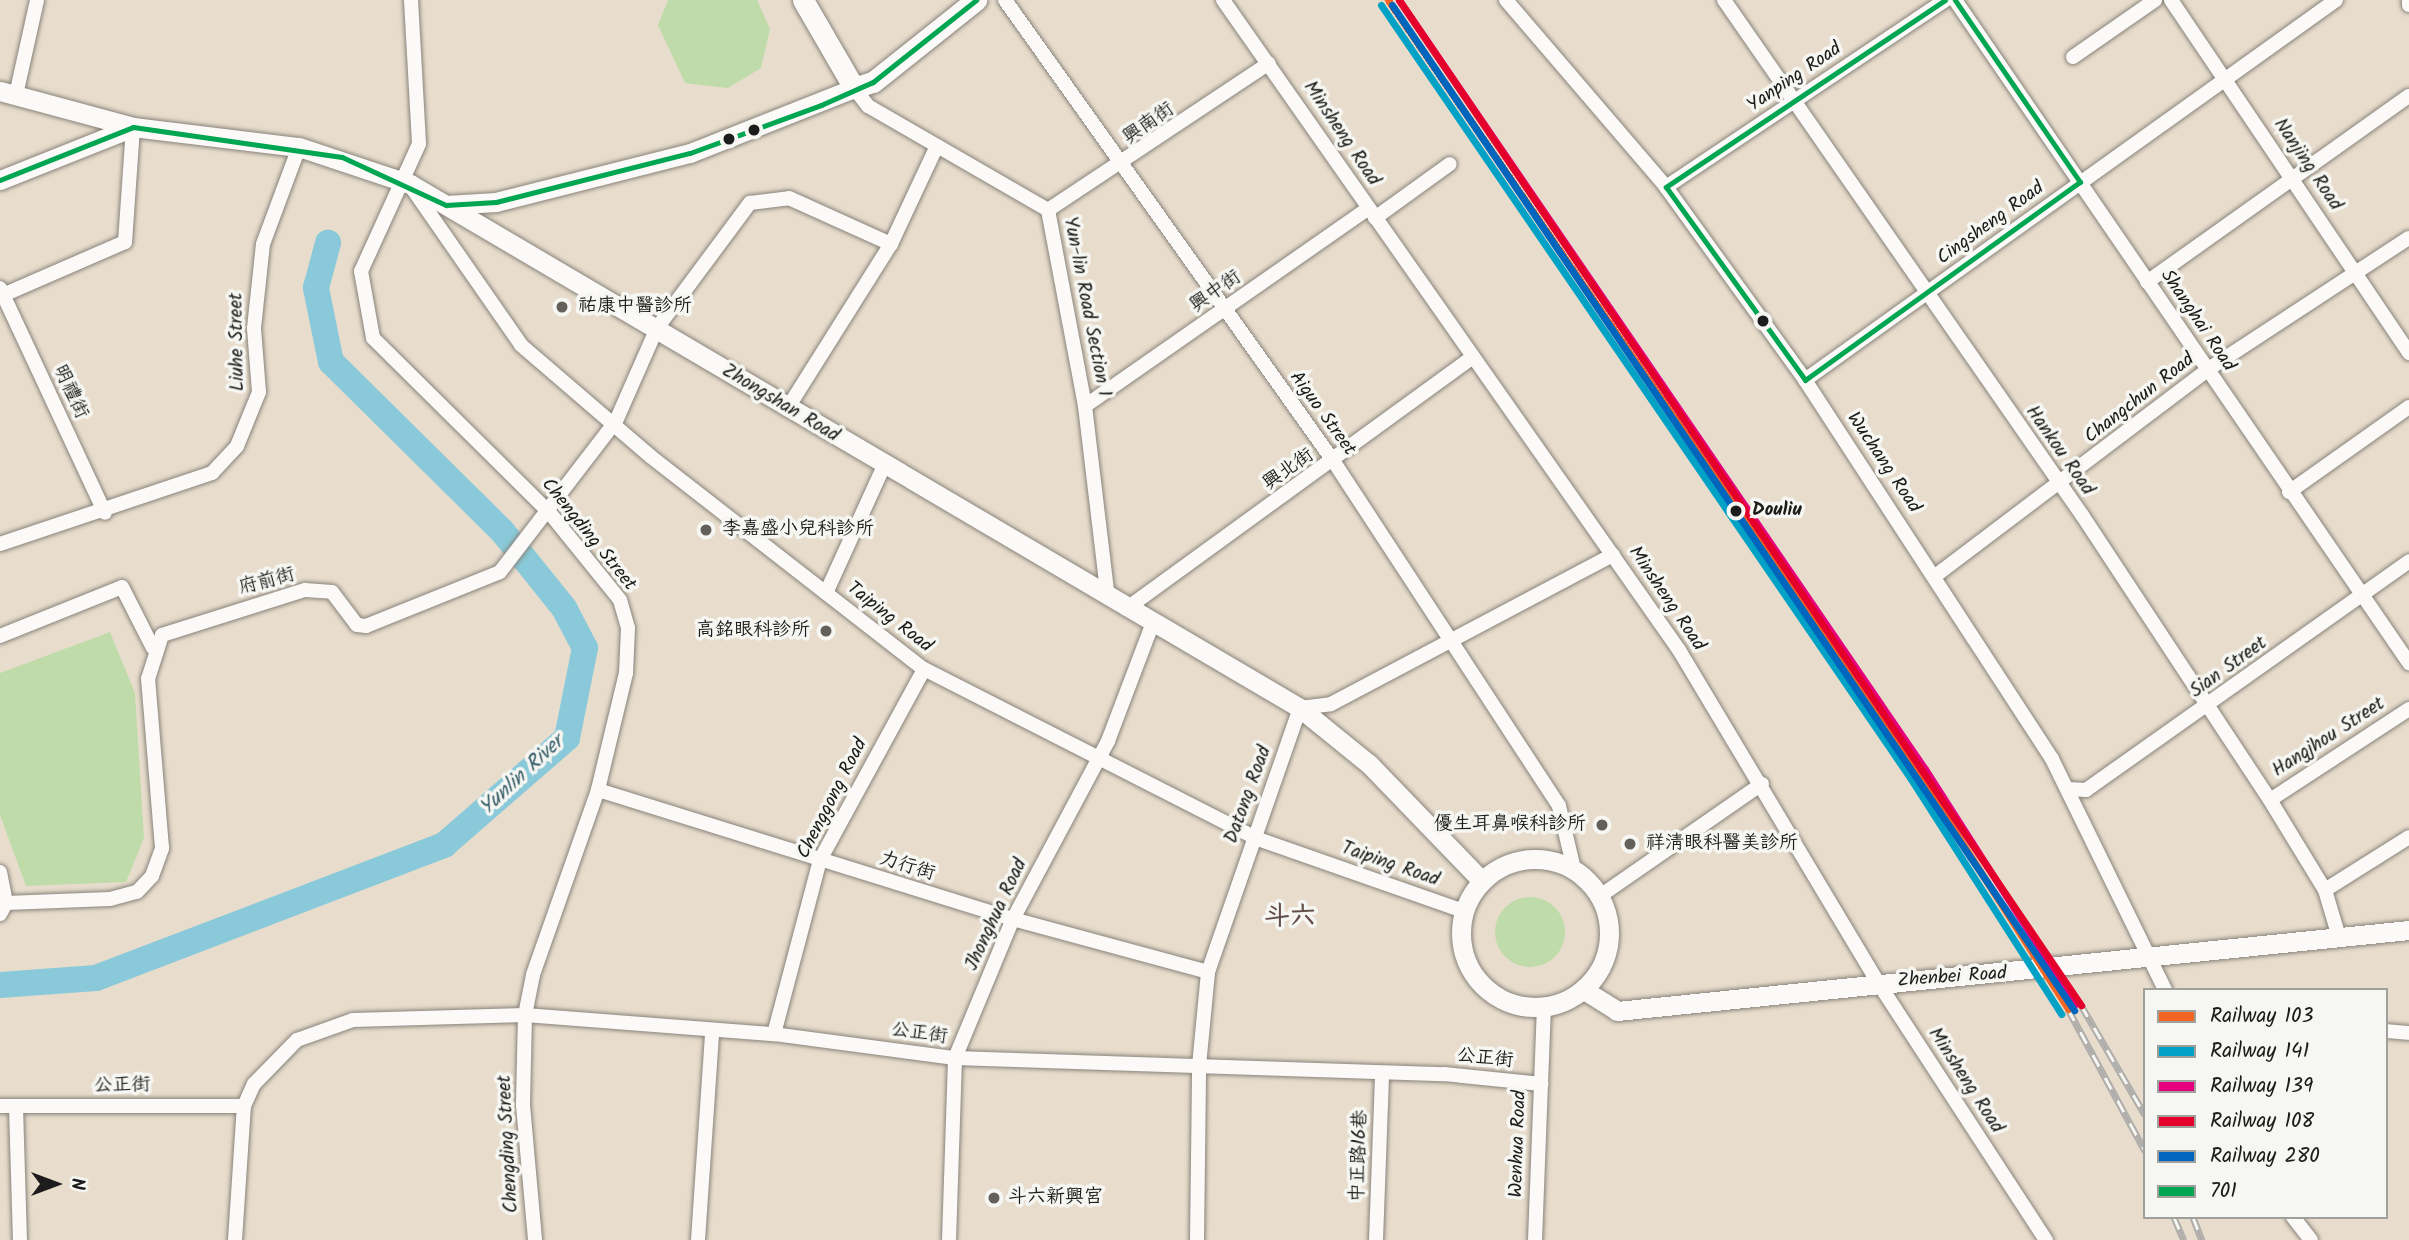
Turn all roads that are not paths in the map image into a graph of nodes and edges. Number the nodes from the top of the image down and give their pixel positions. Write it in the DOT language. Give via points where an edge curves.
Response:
graph roads {
  1 [pos="37,0"];
  2 [pos="411,0"];
  3 [pos="803,0"];
  4 [pos="976,0"];
  5 [pos="1005,0"];
  6 [pos="1223,0"];
  7 [pos="1506,0"];
  8 [pos="1724,0"];
  9 [pos="1945,0"];
  10 [pos="1955,0"];
  11 [pos="2155,0"];
  12 [pos="2171,0"];
  13 [pos="2336,0"];
  14 [pos="2409,0"];
  15 [pos="2409,5"];
  16 [pos="2073,57"];
  17 [pos="1269,63"];
  18 [pos="2225,79"];
  19 [pos="855,88"];
  20 [pos="8,93"];
  21 [pos="2409,96"];
  22 [pos="1794,103"];
  23 [pos="133,127"];
  24 [pos="937,146"];
  25 [pos="299,147"];
  26 [pos="1450,164"];
  27 [pos="1120,168"];
  28 [pos="0,180"];
  29 [pos="2295,181"];
  30 [pos="405,182"];
  31 [pos="2080,182"];
  32 [pos="1666,187"];
  33 [pos="446,205"];
  34 [pos="1048,210"];
  35 [pos="1372,213"];
  36 [pos="2409,238"];
  37 [pos="891,244"];
  38 [pos="2357,273"];
  39 [pos="2147,282"];
  40 [pos="2,292"];
  41 [pos="1927,295"];
  42 [pos="1222,311"];
  43 [pos="657,328"];
  44 [pos="2409,354"];
  45 [pos="1472,358"];
  46 [pos="2207,370"];
  47 [pos="1805,380"];
  48 [pos="1085,405"];
  49 [pos="2409,407"];
  50 [pos="787,409"];
  51 [pos="616,421"];
  52 [pos="1334,462"];
  53 [pos="884,466"];
  54 [pos="2060,486"];
  55 [pos="2289,492"];
  56 [pos="548,512"];
  57 [pos="105,513"];
  58 [pos="0,544"];
  59 [pos="1613,555"];
  60 [pos="2409,561"];
  61 [pos="1935,576"];
  62 [pos="826,593"];
  63 [pos="2361,594"];
  64 [pos="1108,598"];
  65 [pos="1126,609"];
  66 [pos="1152,625"];
  67 [pos="0,636"];
  68 [pos="1448,640"];
  69 [pos="153,648"];
  70 [pos="2409,663"];
  71 [pos="924,669"];
  72 [pos="2209,707"];
  73 [pos="1300,708"];
  74 [pos="2409,709"];
  75 [pos="1100,758"];
  76 [pos="1762,784"];
  77 [pos="2067,789"];
  78 [pos="598,790"];
  79 [pos="2270,800"];
  80 [pos="2409,837"];
  81 [pos="1255,838"];
  82 [pos="820,860"];
  83 [pos="1574,869"];
  84 [pos="0,872"];
  85 [pos="1481,880"];
  86 [pos="2325,890"];
  87 [pos="1600,896"];
  88 [pos="3,909"];
  89 [pos="1466,912"];
  90 [pos="1013,919"];
  91 [pos="2409,930"];
  92 [pos="2339,937"];
  93 [pos="2147,957"];
  94 [pos="1208,972"];
  95 [pos="1880,984"];
  96 [pos="2164,988"];
  97 [pos="1584,990"];
  98 [pos="1544,1008"];
  99 [pos="525,1015"];
  100 [pos="2388,1031"];
  101 [pos="712,1032"];
  102 [pos="2409,1033"];
  103 [pos="774,1034"];
  104 [pos="955,1058"];
  105 [pos="1199,1066"];
  106 [pos="1382,1073"];
  107 [pos="1541,1084"];
  108 [pos="0,1106"];
  109 [pos="244,1106"];
  110 [pos="16,1107"];
  111 [pos="2295,1219"];
  112 [pos="19,1240"];
  113 [pos="235,1240"];
  114 [pos="535,1240"];
  115 [pos="698,1240"];
  116 [pos="948,1240"];
  117 [pos="1197,1240"];
  118 [pos="1376,1240"];
  119 [pos="1535,1240"];
  120 [pos="2046,1240"];
  121 [pos="2311,1240"];
  1 -- 20 [label="street"];
  2 -- 30 [label="street, Chengding Street" via="419,144"];
  3 -- 19 [label="main road"];
  4 -- 19 [label="main road" via="873,82"];
  5 -- 27 [label="street, Aiguo Street"];
  6 -- 17 [label="street, Minsheng Road"];
  7 -- 32 [label="street, Wuchang Road"];
  8 -- 22 [label="street, Hankou Road"];
  9 -- 22 [label="street, Yanping Road"];
  10 -- 31 [label="street, Shanghai Road"];
  11 -- 16 [label="street"];
  12 -- 18 [label="street, Nanjing Road"];
  13 -- 18 [label="street, Cingsheng Road"];
  14 -- 15 [label="street"];
  17 -- 27 [label="street, 興南街"];
  17 -- 35 [label="street, Minsheng Road"];
  18 -- 29 [label="street, Nanjing Road"];
  18 -- 31 [label="street, Cingsheng Road"];
  19 -- 24 [label="street, Yun-lin Road Section 1" via="868,106"];
  19 -- 33 [label="street" via="690,153 496,202"];
  20 -- 23 [label="street, Zhongshan Road"];
  21 -- 29 [label="street"];
  22 -- 32 [label="street, Yanping Road"];
  22 -- 41 [label="street, Hankou Road"];
  23 -- 25 [label="street, Zhongshan Road"];
  23 -- 28 [label="street"];
  23 -- 40 [label="street" via="125,242"];
  24 -- 34 [label="street, Yun-lin Road Section 1"];
  24 -- 37 [label="street"];
  25 -- 30 [label="street, Zhongshan Road"];
  25 -- 57 [label="street, Liuhe Street" via="262,244 254,328 259,392 237,446 212,474"];
  26 -- 35 [label="street, 興中街"];
  27 -- 34 [label="street, 興南街"];
  27 -- 42 [label="street, Aiguo Street"];
  29 -- 38 [label="street, Nanjing Road"];
  29 -- 39 [label="street"];
  30 -- 33 [label="street, Zhongshan Road"];
  30 -- 51 [label="street, Taiping Road" via="520,345"];
  30 -- 56 [label="street, Chengding Street" via="361,271 373,338"];
  31 -- 39 [label="street, Shanghai Road"];
  31 -- 41 [label="street, Cingsheng Road"];
  32 -- 47 [label="street, Wuchang Road"];
  33 -- 43 [label="street, Zhongshan Road"];
  34 -- 48 [label="street, Yun-lin Road Section 1"];
  35 -- 42 [label="street, 興中街"];
  35 -- 45 [label="street, Minsheng Road"];
  36 -- 38 [label="street, Changchun Road"];
  37 -- 43 [label="street" via="789,198 750,203"];
  37 -- 50 [label="street"];
  38 -- 44 [label="street, Nanjing Road"];
  38 -- 46 [label="street, Changchun Road"];
  39 -- 46 [label="street, Shanghai Road"];
  40 -- 57 [label="street, 明禮街"];
  41 -- 47 [label="street, Cingsheng Road"];
  41 -- 54 [label="street, Hankou Road"];
  42 -- 48 [label="street, 興中街"];
  42 -- 52 [label="street, Aiguo Street"];
  43 -- 50 [label="street, Zhongshan Road"];
  43 -- 51 [label="street"];
  45 -- 52 [label="street, 興北街"];
  45 -- 59 [label="street, Minsheng Road"];
  46 -- 54 [label="street, Changchun Road"];
  46 -- 55 [label="street, Shanghai Road"];
  47 -- 61 [label="street, Wuchang Road"];
  48 -- 64 [label="street, Yun-lin Road Section 1"];
  49 -- 55 [label="street"];
  50 -- 53 [label="street, Zhongshan Road"];
  51 -- 56 [label="street"];
  51 -- 62 [label="street, Taiping Road" via="650,456"];
  52 -- 65 [label="street, 興北街"];
  52 -- 68 [label="street, Aiguo Street"];
  53 -- 62 [label="street"];
  53 -- 64 [label="street, Zhongshan Road"];
  54 -- 61 [label="street, Changchun Road"];
  54 -- 72 [label="street, Hankou Road"];
  55 -- 63 [label="street, Shanghai Road"];
  56 -- 69 [label="street, 府前街" via="500,572 366,626 357,625 332,592 305,590 175,627"];
  56 -- 78 [label="street, Chengding Street" via="620,600 628,628 626,673"];
  57 -- 58 [label="street, Liuhe Street"];
  59 -- 68 [label="street"];
  59 -- 76 [label="street, Minsheng Road"];
  60 -- 63 [label="street, Sian Street"];
  61 -- 77 [label="street, Wuchang Road"];
  62 -- 71 [label="street, Taiping Road"];
  63 -- 70 [label="street, Shanghai Road"];
  63 -- 72 [label="street, Sian Street"];
  64 -- 65 [label="street, Zhongshan Road"];
  65 -- 66 [label="street, Zhongshan Road"];
  66 -- 73 [label="street, Zhongshan Road"];
  66 -- 75 [label="street, Jhonghua Road"];
  67 -- 69 [label="street" via="122,587"];
  68 -- 73 [label="street" via="1331,704"];
  68 -- 83 [label="street, Aiguo Street" via="1559,806"];
  69 -- 88 [label="street" via="148,679 162,848 152,876 137,892 110,899"];
  71 -- 75 [label="street, Taiping Road"];
  71 -- 82 [label="street, Chenggong Road"];
  72 -- 77 [label="street, Sian Street" via="2086,790"];
  72 -- 79 [label="street, Hankou Road"];
  73 -- 81 [label="street, Datong Road"];
  73 -- 85 [label="street, Zhongshan Road" via="1369,764"];
  74 -- 79 [label="street, Hangjhou Street"];
  75 -- 81 [label="street, Taiping Road"];
  75 -- 90 [label="street, Jhonghua Road"];
  76 -- 87 [label="street"];
  76 -- 95 [label="street, Minsheng Road"];
  77 -- 93 [label="street, Wuchang Road"];
  78 -- 82 [label="street, 力行街"];
  78 -- 99 [label="street, Chengding Street" via="533,975"];
  79 -- 86 [label="street, Hankou Road"];
  80 -- 86 [label="street"];
  81 -- 89 [label="street, Taiping Road"];
  81 -- 94 [label="street, Datong Road"];
  82 -- 90 [label="street, 力行街"];
  82 -- 103 [label="street, Chenggong Road"];
  83 -- 85 [label="street" via="1519,860"];
  83 -- 87 [label="street"];
  84 -- 88 [label="street"];
  85 -- 89 [label="street"];
  86 -- 92 [label="street, Hankou Road"];
  87 -- 97 [label="street" via="1609,942"];
  89 -- 98 [label="street" via="1460,937 1473,976 1504,1002"];
  90 -- 94 [label="street, 力行街"];
  90 -- 104 [label="street, Jhonghua Road"];
  91 -- 92 [label="street, Zhenbei Road"];
  92 -- 93 [label="street, Zhenbei Road"];
  93 -- 95 [label="street, Zhenbei Road"];
  93 -- 96 [label="street, Wuchang Road"];
  94 -- 105 [label="street, Datong Road"];
  95 -- 97 [label="street, Zhenbei Road" via="1617,1011"];
  95 -- 120 [label="street, Minsheng Road"];
  97 -- 98 [label="street"];
  98 -- 107 [label="street, Wenhua Road"];
  99 -- 101 [label="street, 公正街"];
  99 -- 109 [label="street, 公正街" via="353,1020 297,1040 254,1084"];
  99 -- 114 [label="street, Chengding Street" via="523,1105"];
  100 -- 102 [label="street"];
  101 -- 103 [label="street, 公正街"];
  101 -- 115 [label="street"];
  103 -- 104 [label="street, 公正街"];
  104 -- 105 [label="street, 公正街"];
  104 -- 116 [label="street, Jhonghua Road"];
  105 -- 106 [label="street, 公正街"];
  105 -- 117 [label="street, Datong Road"];
  106 -- 107 [label="street, 公正街"];
  106 -- 118 [label="street, 中正路16巷"];
  107 -- 119 [label="street, Wenhua Road"];
  108 -- 110 [label="street, 公正街"];
  109 -- 110 [label="street, 公正街"];
  109 -- 113 [label="street"];
  110 -- 112 [label="street"];
  111 -- 121 [label="street"];
}
